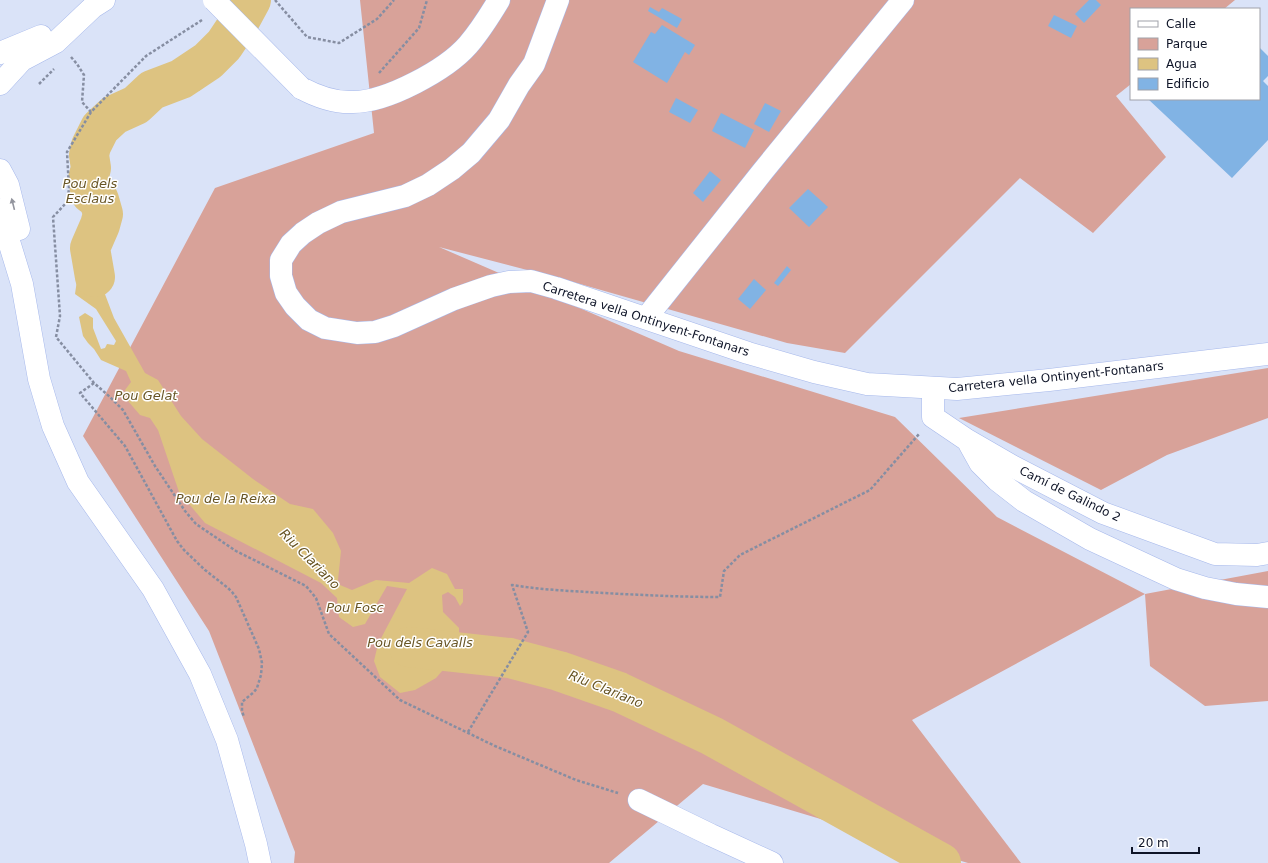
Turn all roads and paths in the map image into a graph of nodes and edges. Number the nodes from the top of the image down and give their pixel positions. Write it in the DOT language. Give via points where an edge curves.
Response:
graph roads {
  1 [pos="104,0"];
  2 [pos="275,0"];
  3 [pos="394,0"];
  4 [pos="427,0"];
  5 [pos="500,0"];
  6 [pos="558,0"];
  7 [pos="897,2"];
  8 [pos="209,9"];
  9 [pos="77,22"];
  10 [pos="0,53"];
  11 [pos="70,55"];
  12 [pos="378,74"];
  13 [pos="0,84"];
  14 [pos="91,112"];
  15 [pos="0,170"];
  16 [pos="0,210"];
  17 [pos="22,284"];
  18 [pos="646,318"];
  19 [pos="1268,354"];
  20 [pos="94,383"];
  21 [pos="933,388"];
  22 [pos="933,417"];
  23 [pos="967,440"];
  24 [pos="1268,554"];
  25 [pos="1268,597"];
  26 [pos="245,722"];
  27 [pos="468,732"];
  28 [pos="640,800"];
  29 [pos="260,863"];
  30 [pos="772,863"];
  1 -- 9 [label="street"];
  2 -- 3 [label="path" via="307,37 339,43 377,19"];
  4 -- 12 [label="path" via="419,28"];
  5 -- 8 [label="street, bridge" via="468,45 453,59 391,94 352,102 315,95 301,88"];
  6 -- 18 [label="street, Carretera vella Ontinyent-Fontanars" via="534,64 499,120 471,153 428,185 405,196 341,212 318,223 290,244 281,260 281,276 286,293 310,320 325,328 357,334 394,326 454,299 509,282 532,281"];
  7 -- 18 [label="street"];
  8 -- 14 [label="path" via="146,56"];
  9 -- 10 [label="street"];
  9 -- 13 [label="street" via="56,42 22,60"];
  11 -- 14 [label="path" via="84,75 82,102"];
  14 -- 20 [label="path" via="67,152 67,202 52,217 60,316 56,337"];
  17 -- 15 [label="street, one-way" via="22,240 8,185"];
  16 -- 17 [label="street"];
  17 -- 29 [label="street" via="39,379 56,433 78,482 152,589 200,674 227,740"];
  18 -- 21 [label="street, Carretera vella Ontinyent-Fontanars" via="748,353 837,377 867,384"];
  19 -- 21 [label="street, Carretera vella Ontinyent-Fontanars" via="1049,380 957,389"];
  20 -- 26 [label="path" via="80,393 125,446 174,535 184,550 236,597 262,663 262,674 257,688 242,702"];
  20 -- 27 [label="path" via="123,410 155,466 185,512 196,524 236,551 306,586 316,598 329,634 400,700"];
  21 -- 22 [label="street"];
  22 -- 23 [label="street, Camí de Galindo 2"];
  22 -- 27 [label="path" via="870,490 740,555 724,571 720,597 583,592 512,585 528,632"];
  23 -- 24 [label="street, Camí de Galindo 2" via="1103,514 1215,554"];
  23 -- 25 [label="street" via="980,463 1024,501 1090,539 1176,579 1205,588"];
  27 -- 28 [label="path" via="576,780"];
  28 -- 30 [label="street"];
}
